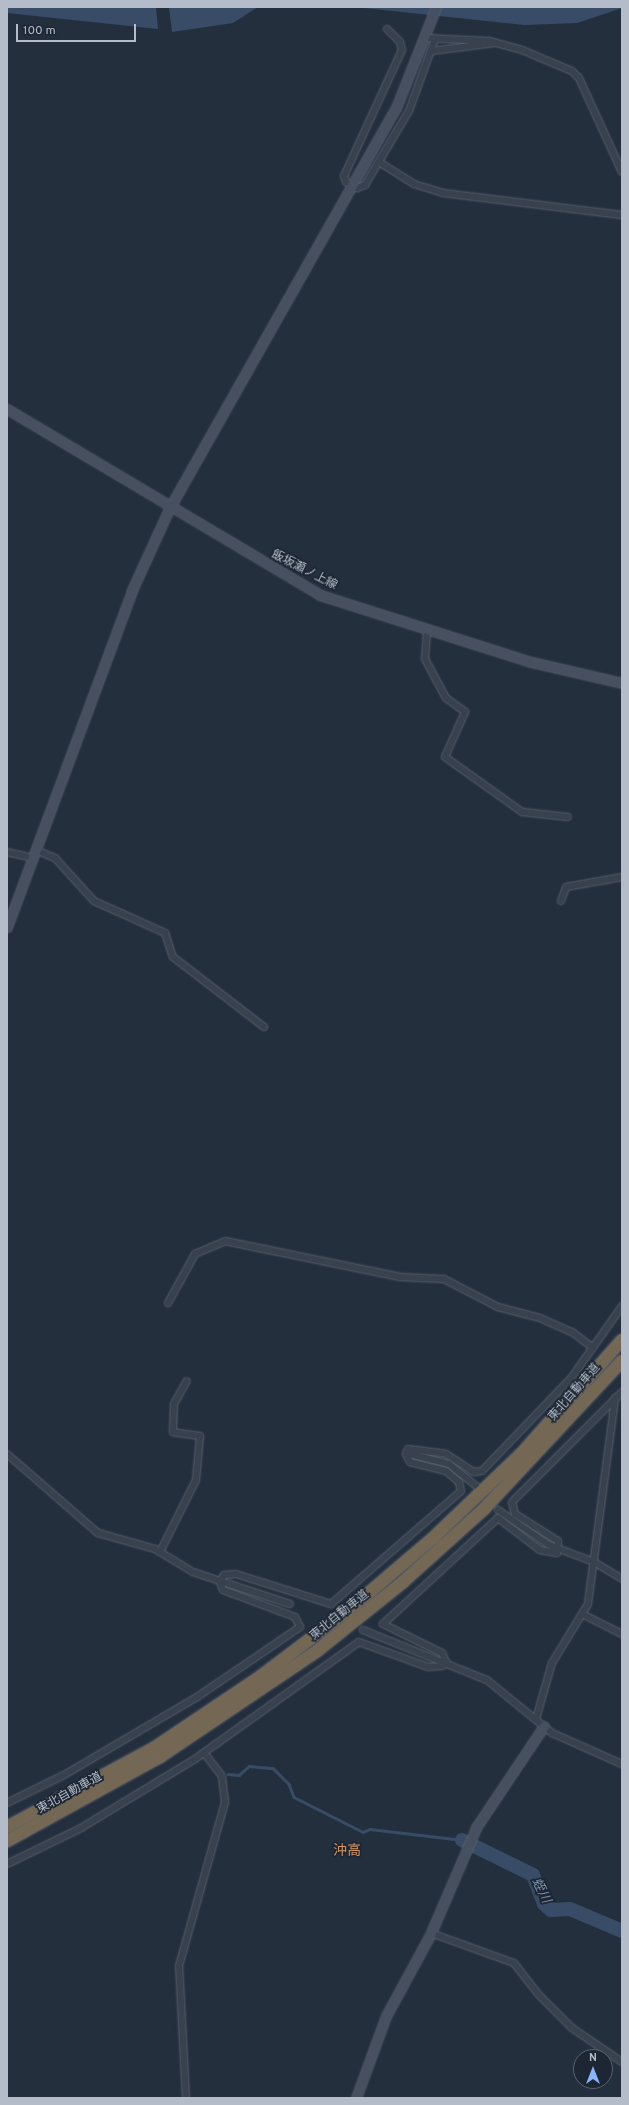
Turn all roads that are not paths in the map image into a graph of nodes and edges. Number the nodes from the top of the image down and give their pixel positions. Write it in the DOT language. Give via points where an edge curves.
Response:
graph roads {
  1 [pos="436,7"];
  2 [pos="387,29"];
  3 [pos="425,38"];
  4 [pos="435,39"];
  5 [pos="495,43"];
  6 [pos="431,51"];
  7 [pos="379,162"];
  8 [pos="622,172"];
  9 [pos="352,185"];
  10 [pos="622,215"];
  11 [pos="7,409"];
  12 [pos="170,507"];
  13 [pos="427,630"];
  14 [pos="622,683"];
  15 [pos="568,818"];
  16 [pos="7,852"];
  17 [pos="34,854"];
  18 [pos="622,878"];
  19 [pos="561,901"];
  20 [pos="7,927"];
  21 [pos="264,1027"];
  22 [pos="168,1303"];
  23 [pos="622,1306"];
  24 [pos="622,1340"];
  25 [pos="593,1348"];
  26 [pos="622,1361"];
  27 [pos="187,1380"];
  28 [pos="622,1392"];
  29 [pos="615,1398"];
  30 [pos="406,1453"];
  31 [pos="7,1454"];
  32 [pos="476,1486"];
  33 [pos="498,1510"];
  34 [pos="559,1549"];
  35 [pos="160,1552"];
  36 [pos="594,1562"];
  37 [pos="622,1579"];
  38 [pos="220,1580"];
  39 [pos="290,1604"];
  40 [pos="582,1614"];
  41 [pos="363,1630"];
  42 [pos="622,1634"];
  43 [pos="446,1662"];
  44 [pos="536,1719"];
  45 [pos="544,1726"];
  46 [pos="204,1753"];
  47 [pos="622,1764"];
  48 [pos="7,1804"];
  49 [pos="7,1827"];
  50 [pos="7,1841"];
  51 [pos="7,1864"];
  52 [pos="431,1933"];
  53 [pos="622,2062"];
  54 [pos="186,2098"];
  55 [pos="356,2098"];
  1 -- 3 [label="street"];
  2 -- 9 [label="street" via="400,42 402,50 344,176"];
  3 -- 4 [label="street"];
  3 -- 9 [label="street" via="396,108"];
  4 -- 5 [label="street"];
  4 -- 6 [label="street"];
  5 -- 6 [label="street"];
  5 -- 8 [label="street" via="561,66 579,78"];
  6 -- 7 [label="street" via="409,111"];
  7 -- 9 [label="street" via="365,185"];
  7 -- 10 [label="street" via="414,184 443,193"];
  9 -- 12 [label="street"];
  11 -- 12 [label="street, 飯坂瀬ノ上線"];
  12 -- 13 [label="street, 飯坂瀬ノ上線" via="320,595"];
  12 -- 17 [label="street" via="132,590"];
  13 -- 14 [label="street, 飯坂瀬ノ上線" via="531,662"];
  13 -- 15 [label="street" via="425,659 446,698 465,712 445,757 522,812"];
  16 -- 17 [label="street"];
  17 -- 20 [label="street"];
  17 -- 21 [label="street" via="55,858 94,901 165,933 173,957"];
  18 -- 19 [label="street" via="566,887"];
  22 -- 25 [label="street" via="195,1254 212,1244 231,1242 393,1275 444,1279 498,1307 540,1318 572,1332"];
  23 -- 25 [label="street"];
  24 -- 49 [label="highway, 東北自動車道" via="521,1454 434,1537 345,1612 261,1676 160,1744"];
  25 -- 30 [label="street" via="572,1378 482,1471 474,1472 446,1454 412,1447"];
  26 -- 50 [label="highway, 東北自動車道" via="484,1509 403,1582 317,1651 154,1761"];
  27 -- 35 [label="street" via="174,1404 173,1432 200,1436 196,1480"];
  28 -- 29 [label="street"];
  29 -- 34 [label="street" via="512,1502 515,1514 558,1541"];
  29 -- 36 [label="street"];
  30 -- 32 [label="street" via="449,1464"];
  30 -- 38 [label="street" via="410,1462 450,1474 460,1484 461,1491 331,1604 236,1574 226,1573"];
  31 -- 35 [label="street" via="98,1533"];
  33 -- 34 [label="street"];
  34 -- 36 [label="street"];
  34 -- 43 [label="street" via="552,1554 540,1550 498,1518 383,1624 432,1646 442,1653"];
  35 -- 38 [label="street" via="193,1572"];
  36 -- 37 [label="street"];
  36 -- 40 [label="street" via="588,1604"];
  38 -- 39 [label="street"];
  38 -- 48 [label="street" via="223,1590 295,1617 300,1627 197,1697 64,1775"];
  40 -- 42 [label="street"];
  40 -- 44 [label="street" via="552,1663"];
  41 -- 43 [label="street"];
  43 -- 44 [label="street" via="487,1680"];
  43 -- 46 [label="street" via="428,1667 359,1642"];
  44 -- 45 [label="street"];
  45 -- 47 [label="street" via="581,1748"];
  45 -- 52 [label="street" via="477,1826"];
  46 -- 51 [label="street" via="81,1828"];
  46 -- 54 [label="street" via="222,1776 225,1802 179,1966"];
  52 -- 53 [label="street" via="514,1963 538,1994 572,2028"];
  52 -- 55 [label="street" via="386,2016"];
}
